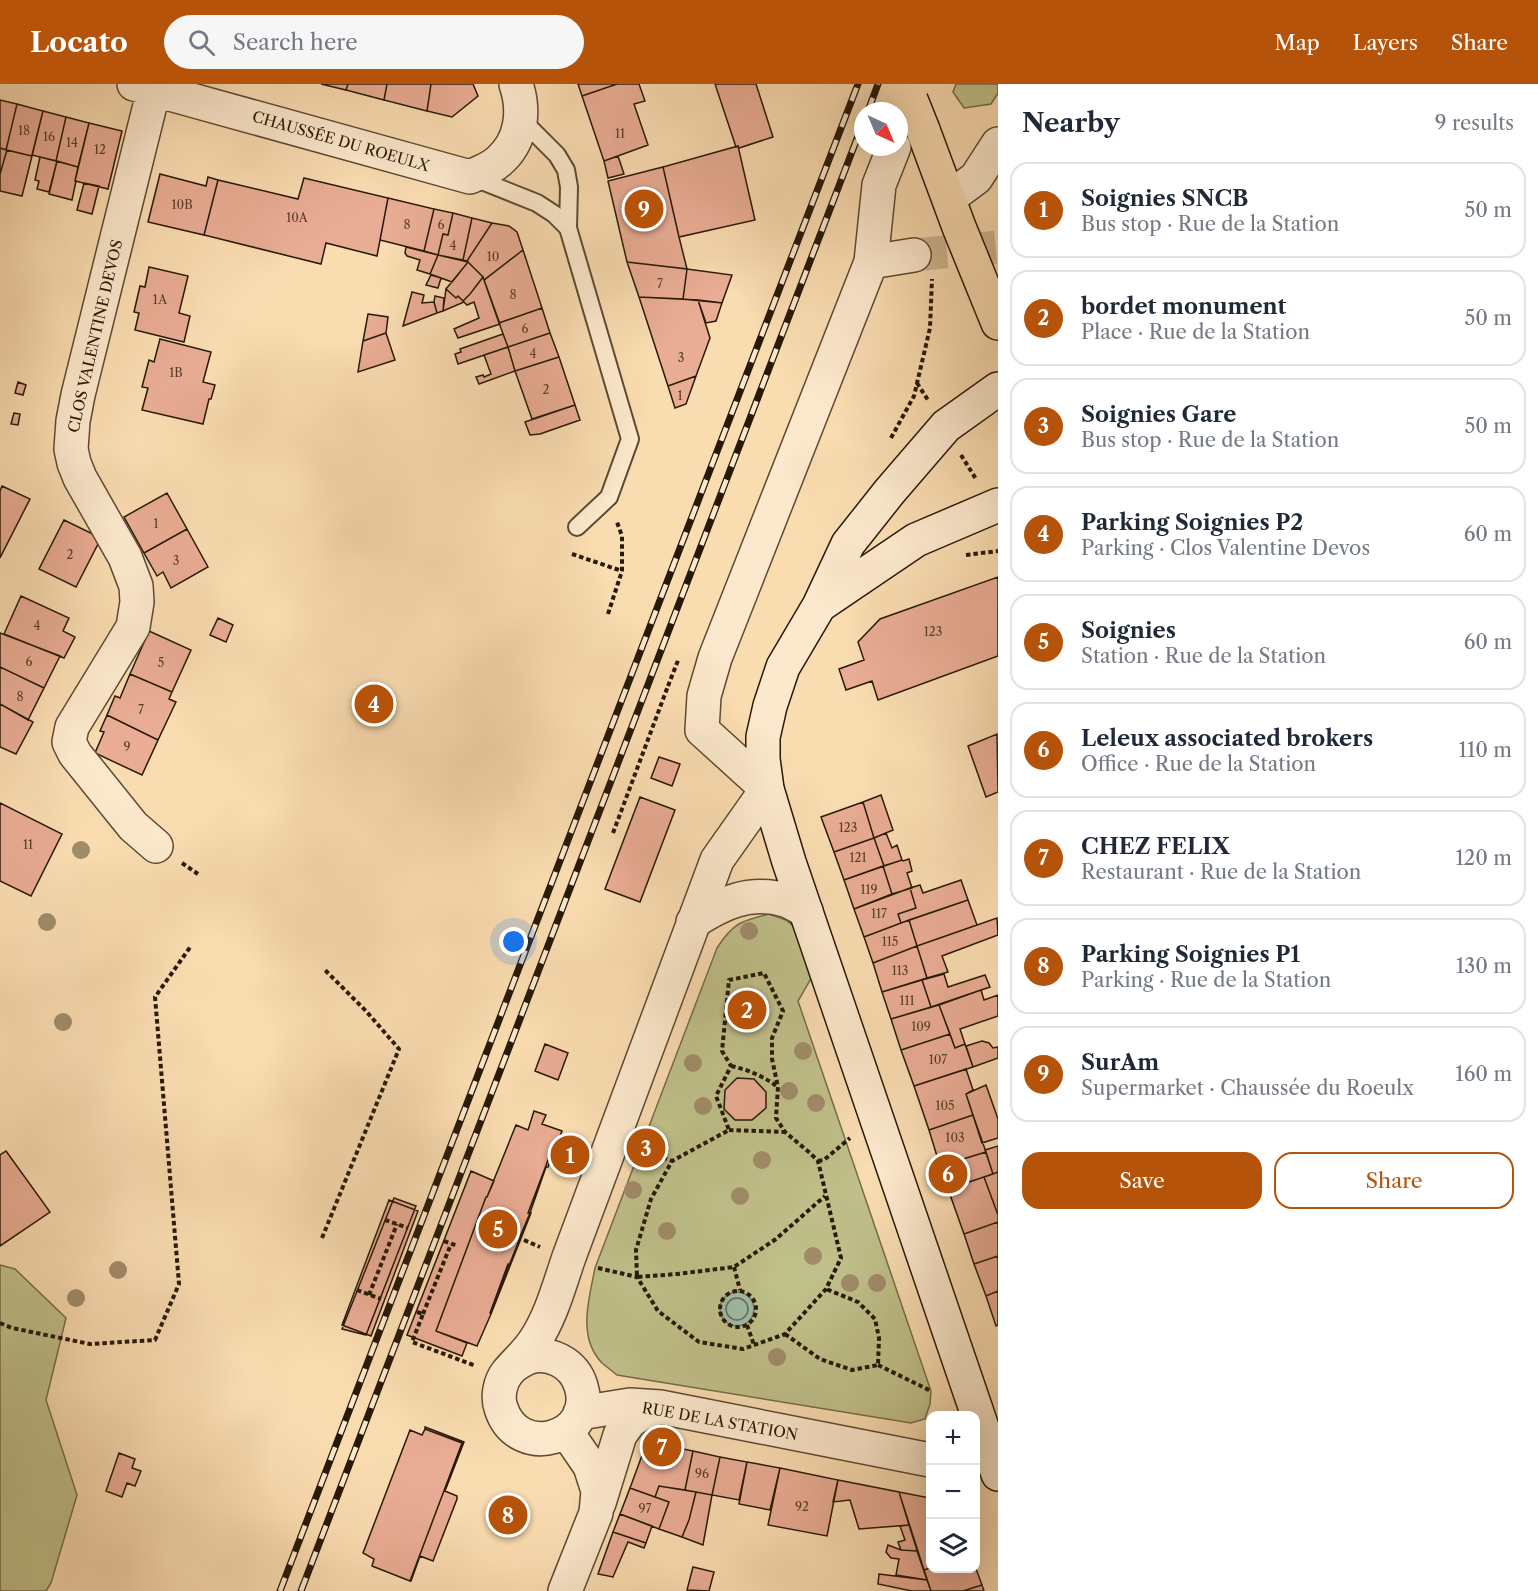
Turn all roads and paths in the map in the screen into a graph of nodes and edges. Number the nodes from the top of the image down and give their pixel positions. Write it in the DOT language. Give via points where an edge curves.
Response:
graph roads {
  1 [pos="516,84"];
  2 [pos="144,86"];
  3 [pos="911,89"];
  4 [pos="522,120"];
  5 [pos="911,132"];
  6 [pos="998,144"];
  7 [pos="890,156"];
  8 [pos="470,177"];
  9 [pos="949,198"];
  10 [pos="568,228"];
  11 [pos="871,262"];
  12 [pos="923,262"];
  13 [pos="998,323"];
  14 [pos="998,389"];
  15 [pos="946,426"];
  16 [pos="888,444"];
  17 [pos="609,498"];
  18 [pos="997,505"];
  19 [pos="577,527"];
  20 [pos="998,551"];
  21 [pos="572,554"];
  22 [pos="963,555"];
  23 [pos="622,571"];
  24 [pos="819,606"];
  25 [pos="608,614"];
  26 [pos="681,651"];
  27 [pos="671,681"];
  28 [pos="668,686"];
  29 [pos="767,789"];
  30 [pos="613,833"];
  31 [pos="156,846"];
  32 [pos="806,911"];
  33 [pos="693,922"];
  34 [pos="190,946"];
  35 [pos="325,970"];
  36 [pos="731,1066"];
  37 [pos="778,1087"];
  38 [pos="729,1130"];
  39 [pos="785,1132"];
  40 [pos="640,1148"];
  41 [pos="672,1161"];
  42 [pos="825,1196"];
  43 [pos="385,1220"];
  44 [pos="397,1224"];
  45 [pos="408,1228"];
  46 [pos="322,1238"];
  47 [pos="524,1240"];
  48 [pos="444,1241"];
  49 [pos="451,1244"];
  50 [pos="458,1246"];
  51 [pos="569,1257"];
  52 [pos="734,1267"];
  53 [pos="637,1277"];
  54 [pos="826,1289"];
  55 [pos="357,1290"];
  56 [pos="740,1290"];
  57 [pos="369,1295"];
  58 [pos="381,1299"];
  59 [pos="417,1312"];
  60 [pos="550,1312"];
  61 [pos="423,1314"];
  62 [pos="0,1323"];
  63 [pos="747,1325"];
  64 [pos="785,1334"];
  65 [pos="420,1345"];
  66 [pos="754,1345"];
  67 [pos="555,1358"];
  68 [pos="515,1365"];
  69 [pos="878,1365"];
  70 [pos="931,1391"];
  71 [pos="660,1407"];
  72 [pos="573,1422"];
  73 [pos="926,1459"];
  74 [pos="987,1460"];
  75 [pos="596,1513"];
  76 [pos="565,1591"];
  1 -- 4 [label="street"];
  2 -- 8 [label="street, CHAUSSÉE DU ROEULX"];
  2 -- 31 [label="street, CLOS VALENTINE DEVOS" via="78,394 71,449 80,478 132,573 137,602 133,627 72,727 69,742 126,818"];
  3 -- 5 [label="main road, bridge"];
  4 -- 8 [label="street" via="515,140 500,161"];
  4 -- 10 [label="lane" via="557,155 566,170"];
  5 -- 9 [label="main road"];
  6 -- 9 [label="street" via="976,178"];
  7 -- 11 [label="street" via="879,185"];
  8 -- 10 [label="lane" via="537,204"];
  9 -- 13 [label="main road"];
  10 -- 17 [label="lane" via="630,439"];
  11 -- 12 [label="street"];
  11 -- 29 [label="street" via="715,658 704,696 702,730"];
  12 -- 16 [label="path" via="930,328 914,396"];
  14 -- 15 [label="street"];
  15 -- 18 [label="path"];
  15 -- 24 [label="street" via="848,544"];
  17 -- 19 [label="lane"];
  17 -- 23 [label="path" via="622,536"];
  18 -- 24 [label="street" via="916,540"];
  20 -- 22 [label="path"];
  21 -- 23 [label="path"];
  23 -- 25 [label="path"];
  24 -- 29 [label="street" via="783,667 770,706 763,737"];
  26 -- 27 [label="path"];
  28 -- 30 [label="path"];
  29 -- 32 [label="street"];
  29 -- 33 [label="street, RUE DE LA STATION" via="717,860"];
  32 -- 33 [label="street" via="786,900 762,896 735,899"];
  32 -- 74 [label="street"];
  33 -- 51 [label="street, RUE DE LA STATION"];
  34 -- 62 [label="path" via="155,997 179,1284 155,1340 90,1344"];
  35 -- 46 [label="path" via="399,1049"];
  36 -- 37 [label="path" via="763,1076"];
  36 -- 37 [label="path" via="722,1051 729,980 764,973 783,1011 772,1038"];
  36 -- 38 [label="path" via="716,1096"];
  37 -- 39 [label="path" via="776,1118"];
  38 -- 39 [label="path"];
  38 -- 41 [label="path"];
  39 -- 42 [label="path" via="818,1161"];
  40 -- 41 [label="path"];
  41 -- 53 [label="path" via="651,1199 636,1250"];
  42 -- 52 [label="path" via="776,1239"];
  42 -- 54 [label="path" via="841,1258"];
  43 -- 44 [label="path"];
  44 -- 45 [label="path"];
  44 -- 57 [label="path"];
  47 -- 51 [label="path"];
  48 -- 49 [label="path"];
  49 -- 50 [label="path"];
  49 -- 61 [label="path"];
  51 -- 53 [label="path" via="595,1268"];
  51 -- 60 [label="street, RUE DE LA STATION"];
  52 -- 53 [label="path"];
  52 -- 56 [label="path"];
  53 -- 66 [label="path" via="658,1311 699,1342 743,1349"];
  54 -- 64 [label="path"];
  54 -- 69 [label="path" via="858,1302 875,1319"];
  55 -- 57 [label="path"];
  56 -- 63 [label="path" via="751,1295 756,1305 755,1317"];
  56 -- 63 [label="path" via="724,1297 720,1309 729,1324"];
  57 -- 58 [label="path"];
  59 -- 61 [label="path"];
  60 -- 67 [label="street, RUE DE LA STATION" via="549,1347"];
  60 -- 68 [label="street, RUE DE LA STATION"];
  61 -- 65 [label="path" via="412,1342"];
  63 -- 66 [label="path"];
  64 -- 66 [label="path"];
  64 -- 69 [label="path" via="820,1359 852,1370"];
  67 -- 68 [label="street" via="541,1355"];
  67 -- 72 [label="street" via="567,1364 582,1387 583,1401"];
  68 -- 72 [label="street, RUE DE LA STATION" via="505,1376 499,1404 513,1429 540,1440 554,1437"];
  69 -- 70 [label="path"];
  71 -- 72 [label="street, RUE DE LA STATION" via="630,1405"];
  71 -- 73 [label="street, RUE DE LA STATION"];
  71 -- 75 [label="street" via="630,1421 620,1435"];
  72 -- 75 [label="street" via="595,1478"];
  75 -- 76 [label="street"];
}
